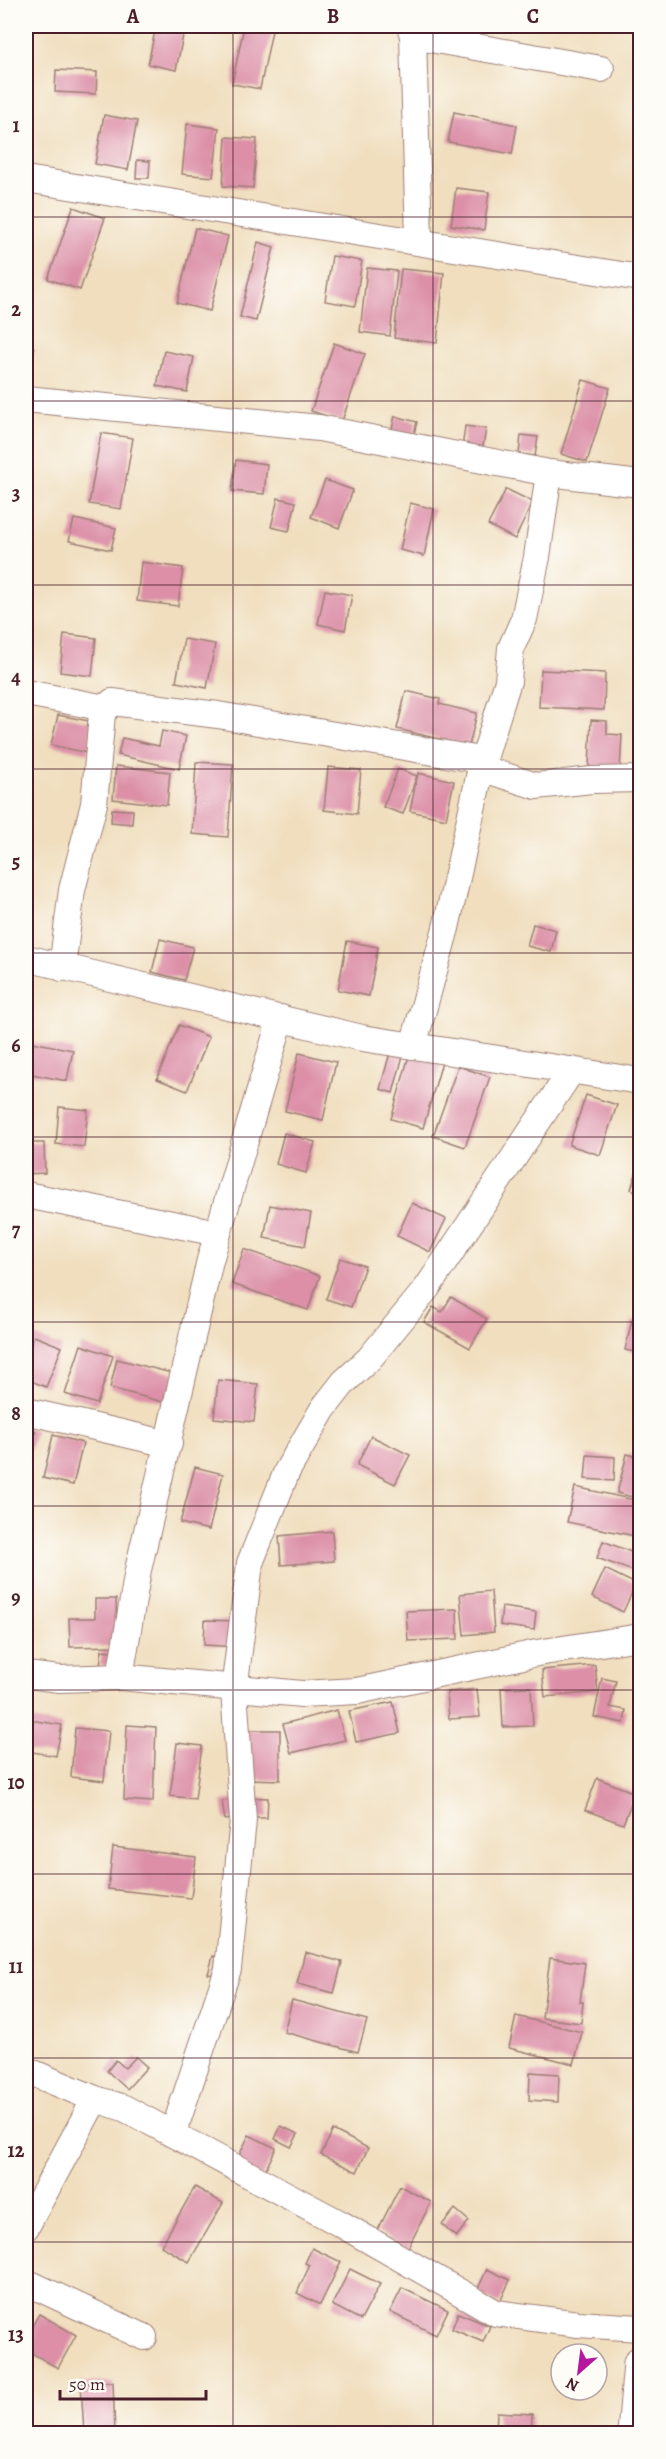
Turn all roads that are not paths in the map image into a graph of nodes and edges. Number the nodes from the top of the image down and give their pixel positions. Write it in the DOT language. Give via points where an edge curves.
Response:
graph roads {
  1 [pos="412,31"];
  2 [pos="601,69"];
  3 [pos="26,179"];
  4 [pos="419,241"];
  5 [pos="640,278"];
  6 [pos="26,399"];
  7 [pos="549,473"];
  8 [pos="640,484"];
  9 [pos="26,693"];
  10 [pos="105,708"];
  11 [pos="481,768"];
  12 [pos="640,779"];
  13 [pos="26,958"];
  14 [pos="62,968"];
  15 [pos="281,1018"];
  16 [pos="413,1046"];
  17 [pos="572,1070"];
  18 [pos="640,1081"];
  19 [pos="26,1195"];
  20 [pos="218,1233"];
  21 [pos="26,1411"];
  22 [pos="169,1444"];
  23 [pos="640,1637"];
  24 [pos="26,1675"];
  25 [pos="120,1677"];
  26 [pos="234,1690"];
  27 [pos="26,2070"];
  28 [pos="94,2099"];
  29 [pos="173,2134"];
  30 [pos="26,2227"];
  31 [pos="26,2282"];
  32 [pos="640,2328"];
  33 [pos="144,2337"];
  34 [pos="640,2363"];
  35 [pos="634,2433"];
  1 -- 2 [label="street"];
  1 -- 4 [label="street"];
  3 -- 4 [label="street"];
  4 -- 5 [label="street"];
  6 -- 7 [label="street" via="319,428"];
  7 -- 8 [label="street"];
  7 -- 11 [label="street" via="526,609 511,648 508,681"];
  9 -- 10 [label="street"];
  10 -- 11 [label="street" via="112,702 218,715 469,758"];
  10 -- 14 [label="street" via="94,804 72,890"];
  11 -- 12 [label="street" via="536,786"];
  11 -- 16 [label="street" via="446,928"];
  13 -- 14 [label="street"];
  14 -- 15 [label="street"];
  15 -- 16 [label="street"];
  15 -- 20 [label="street"];
  16 -- 17 [label="street"];
  17 -- 18 [label="street"];
  17 -- 26 [label="street" via="427,1288 323,1409 287,1471 250,1563"];
  19 -- 20 [label="street"];
  20 -- 22 [label="street"];
  21 -- 22 [label="street"];
  22 -- 25 [label="street" via="138,1570"];
  23 -- 26 [label="street" via="537,1653 357,1691 302,1694"];
  24 -- 25 [label="street" via="60,1679"];
  25 -- 26 [label="street"];
  26 -- 29 [label="street" via="243,1820 228,1969"];
  27 -- 28 [label="street"];
  28 -- 29 [label="street" via="124,2108"];
  28 -- 30 [label="street"];
  29 -- 32 [label="street" via="496,2313"];
  31 -- 33 [label="street"];
  34 -- 35 [label="main road"];
}
